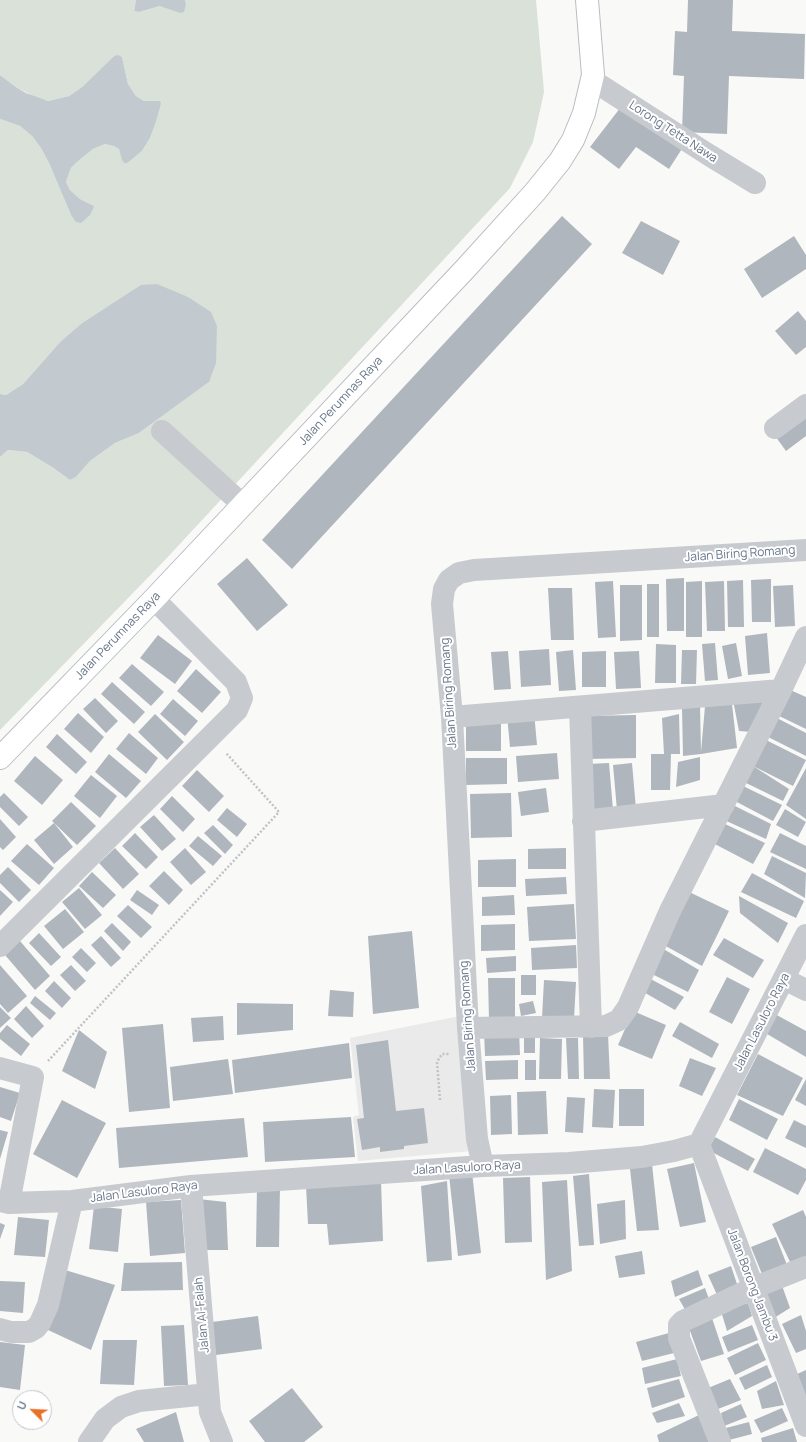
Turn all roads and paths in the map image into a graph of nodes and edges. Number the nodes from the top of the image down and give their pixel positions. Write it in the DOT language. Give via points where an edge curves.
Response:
graph roads {
  1 [pos="587,0"];
  2 [pos="592,80"];
  3 [pos="756,183"];
  4 [pos="806,405"];
  5 [pos="775,428"];
  6 [pos="162,431"];
  7 [pos="243,505"];
  8 [pos="806,550"];
  9 [pos="154,599"];
  10 [pos="806,637"];
  11 [pos="781,690"];
  12 [pos="580,707"];
  13 [pos="452,717"];
  14 [pos="211,736"];
  15 [pos="0,758"];
  16 [pos="724,805"];
  17 [pos="583,821"];
  18 [pos="806,935"];
  19 [pos="0,946"];
  20 [pos="784,979"];
  21 [pos="806,990"];
  22 [pos="591,1027"];
  23 [pos="468,1028"];
  24 [pos="469,1052"];
  25 [pos="0,1068"];
  26 [pos="33,1077"];
  27 [pos="440,1100"];
  28 [pos="699,1144"];
  29 [pos="483,1166"];
  30 [pos="191,1186"];
  31 [pos="72,1201"];
  32 [pos="5,1202"];
  33 [pos="806,1267"];
  34 [pos="753,1288"];
  35 [pos="0,1329"];
  36 [pos="208,1394"];
  37 [pos="806,1426"];
  38 [pos="89,1442"];
  39 [pos="222,1442"];
  40 [pos="720,1442"];
  1 -- 2 [label="street, Jalan Perumnas Raya"];
  2 -- 3 [label="street, Lorong Tetta Nawa"];
  2 -- 7 [label="street, Jalan Perumnas Raya" via="584,113 573,140 536,192"];
  4 -- 5 [label="street"];
  6 -- 7 [label="street"];
  7 -- 9 [label="street, Jalan Perumnas Raya"];
  8 -- 13 [label="street, Jalan Biring Romang" via="474,570 459,573 449,580 444,589 442,604"];
  9 -- 14 [label="street" via="236,682 242,698 237,710"];
  9 -- 15 [label="street, Jalan Perumnas Raya"];
  10 -- 11 [label="street"];
  11 -- 12 [label="street"];
  11 -- 16 [label="street"];
  12 -- 13 [label="street"];
  12 -- 17 [label="street"];
  13 -- 23 [label="street, Jalan Biring Romang"];
  14 -- 19 [label="street"];
  14 -- 26 [label="path" via="279,812"];
  16 -- 17 [label="street"];
  16 -- 22 [label="street" via="670,911 628,1007 613,1024"];
  17 -- 22 [label="street"];
  18 -- 20 [label="street, Jalan Lasuloro Raya"];
  20 -- 21 [label="street"];
  20 -- 28 [label="street, Jalan Lasuloro Raya"];
  22 -- 23 [label="street"];
  23 -- 24 [label="street, Jalan Biring Romang"];
  24 -- 27 [label="path" via="442,1054 437,1062"];
  24 -- 29 [label="street, Jalan Biring Romang" via="477,1139"];
  25 -- 26 [label="street"];
  26 -- 32 [label="street"];
  28 -- 29 [label="street, Jalan Lasuloro Raya" via="642,1157"];
  28 -- 34 [label="street, Jalan Borong Jambu 3"];
  29 -- 30 [label="street, Jalan Lasuloro Raya"];
  30 -- 31 [label="street, Jalan Lasuloro Raya"];
  30 -- 36 [label="street, Jalan Al-Falah"];
  31 -- 32 [label="street, Jalan Lasuloro Raya"];
  31 -- 35 [label="street" via="48,1306 40,1323 29,1332"];
  33 -- 34 [label="street"];
  34 -- 37 [label="street, Jalan Borong Jambu 3"];
  34 -- 40 [label="street" via="679,1325 679,1338"];
  36 -- 38 [label="street" via="139,1401 121,1407 105,1419"];
  36 -- 39 [label="street, Jalan Al-Falah" via="210,1412"];
}
